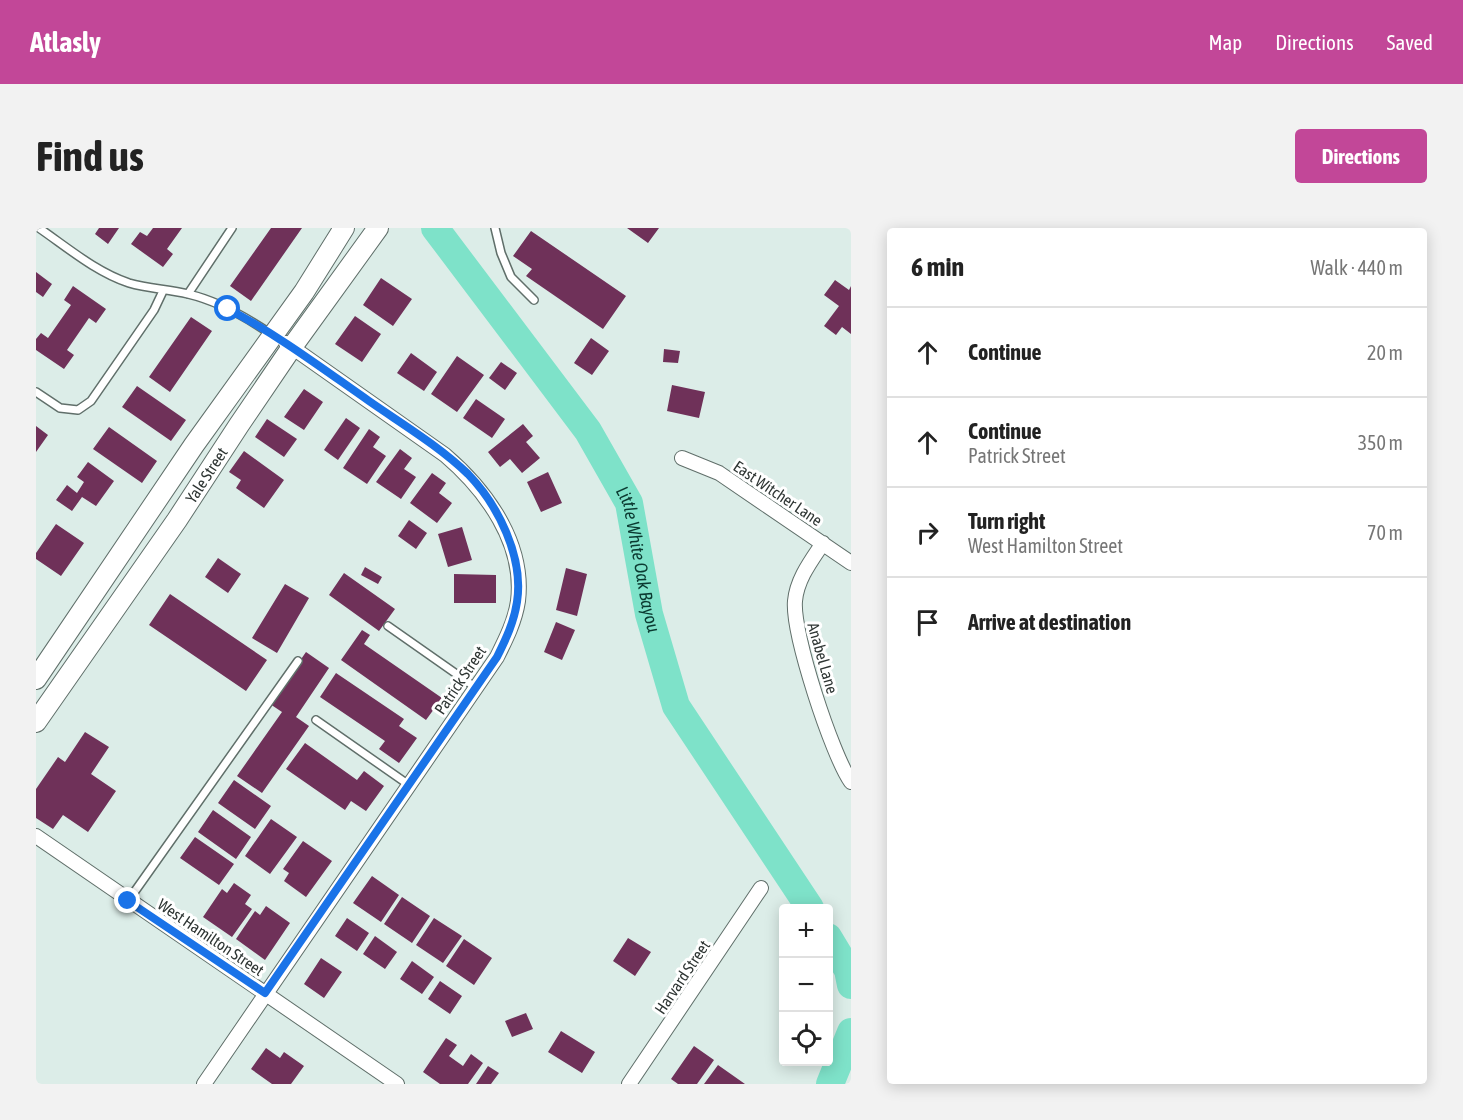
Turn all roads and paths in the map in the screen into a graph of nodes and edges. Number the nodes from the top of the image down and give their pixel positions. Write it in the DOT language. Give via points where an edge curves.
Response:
graph roads {
  1 [pos="39,228"];
  2 [pos="232,228"];
  3 [pos="344,228"];
  4 [pos="378,228"];
  5 [pos="495,228"];
  6 [pos="163,291"];
  7 [pos="188,294"];
  8 [pos="534,300"];
  9 [pos="273,335"];
  10 [pos="292,347"];
  11 [pos="36,392"];
  12 [pos="682,458"];
  13 [pos="823,543"];
  14 [pos="116,558"];
  15 [pos="851,563"];
  16 [pos="139,574"];
  17 [pos="388,626"];
  18 [pos="298,661"];
  19 [pos="36,679"];
  20 [pos="475,687"];
  21 [pos="316,720"];
  22 [pos="36,722"];
  23 [pos="851,782"];
  24 [pos="409,785"];
  25 [pos="36,836"];
  26 [pos="761,888"];
  27 [pos="128,901"];
  28 [pos="265,993"];
  29 [pos="204,1084"];
  30 [pos="397,1084"];
  31 [pos="629,1084"];
  1 -- 6 [label="lane" via="103,272"];
  2 -- 7 [label="lane"];
  3 -- 9 [label="main road, Yale Street"];
  4 -- 10 [label="main road, Yale Street"];
  5 -- 8 [label="lane" via="511,277"];
  6 -- 7 [label="lane"];
  6 -- 11 [label="lane" via="91,401 78,410 60,408"];
  7 -- 9 [label="lane" via="222,306"];
  9 -- 10 [label="street, Patrick Street"];
  9 -- 14 [label="main road, Yale Street"];
  10 -- 16 [label="main road, Yale Street"];
  10 -- 20 [label="street, Patrick Street" via="468,475 487,498 508,537 518,574 518,601 502,648"];
  12 -- 13 [label="street, East Witcher Lane" via="719,473"];
  13 -- 15 [label="street, East Witcher Lane"];
  13 -- 23 [label="street, Anabel Lane" via="799,582 795,619 814,689"];
  14 -- 16 [label="main road"];
  14 -- 19 [label="main road, Yale Street"];
  16 -- 22 [label="main road, Yale Street"];
  17 -- 20 [label="lane"];
  18 -- 27 [label="lane"];
  20 -- 24 [label="street, Patrick Street"];
  21 -- 24 [label="lane"];
  24 -- 28 [label="street, Patrick Street"];
  25 -- 27 [label="street, West Hamilton Street"];
  26 -- 31 [label="street, Harvard Street"];
  27 -- 28 [label="street, West Hamilton Street"];
  28 -- 29 [label="street, Patrick Street"];
  28 -- 30 [label="street, West Hamilton Street"];
}
